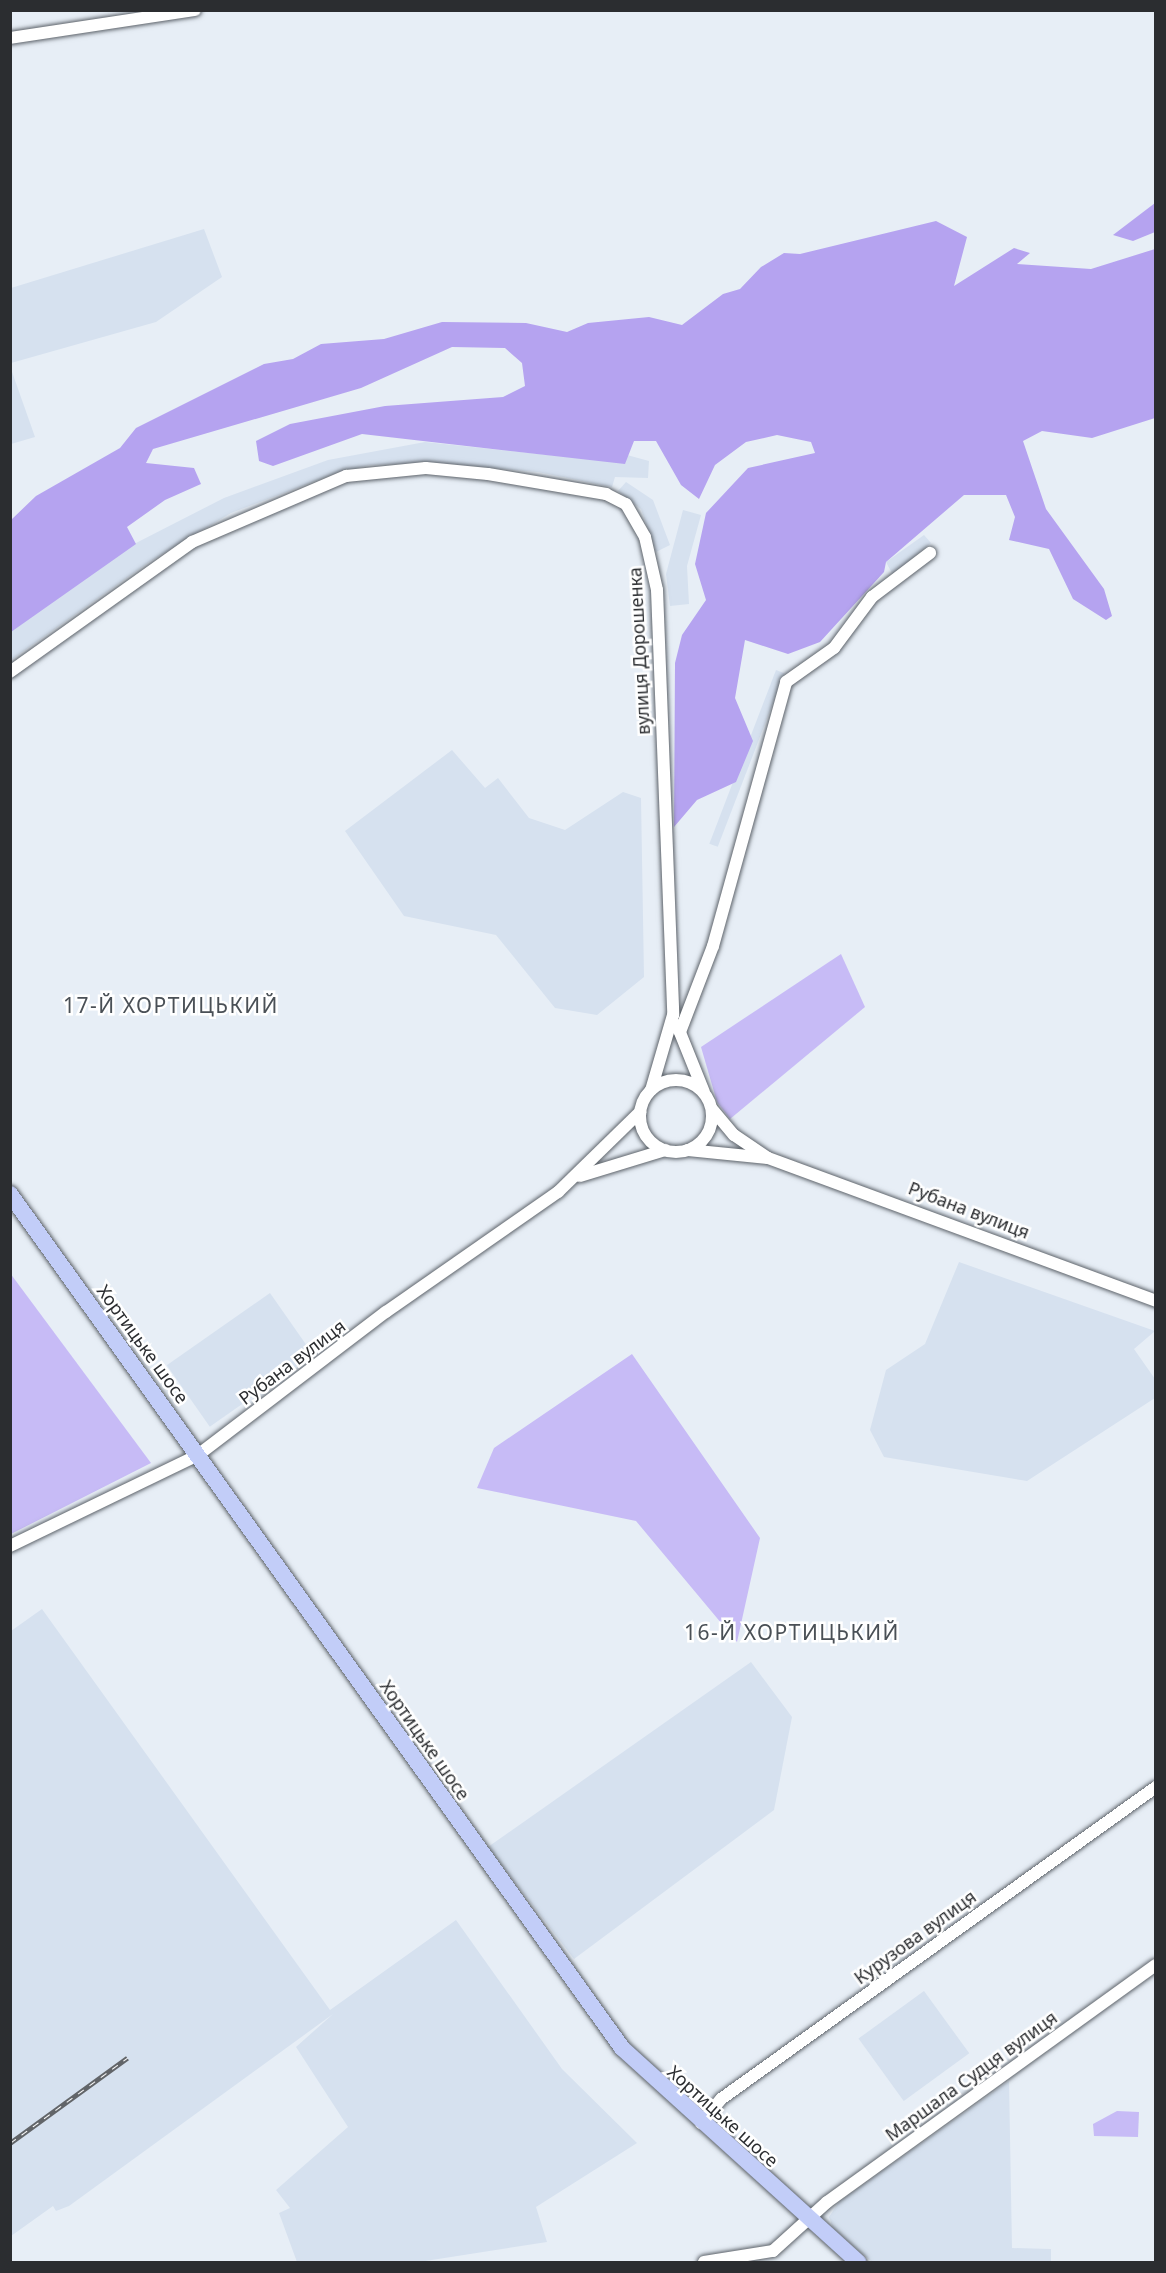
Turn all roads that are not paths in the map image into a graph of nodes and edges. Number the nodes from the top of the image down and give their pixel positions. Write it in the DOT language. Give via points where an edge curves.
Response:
graph roads {
  1 [pos="195,10"];
  2 [pos="10,38"];
  3 [pos="930,553"];
  4 [pos="10,672"];
  5 [pos="673,1015"];
  6 [pos="680,1032"];
  7 [pos="651,1090"];
  8 [pos="706,1095"];
  9 [pos="712,1109"];
  10 [pos="640,1112"];
  11 [pos="665,1150"];
  12 [pos="688,1150"];
  13 [pos="768,1158"];
  14 [pos="577,1177"];
  15 [pos="10,1194"];
  16 [pos="1155,1301"];
  17 [pos="198,1455"];
  18 [pos="10,1546"];
  19 [pos="1155,1787"];
  20 [pos="1155,1965"];
  21 [pos="700,2123"];
  22 [pos="809,2219"];
  23 [pos="704,2262"];
  24 [pos="858,2262"];
  1 -- 2 [label="street"];
  3 -- 6 [label="street" via="872,597 834,648 786,682 713,946"];
  4 -- 5 [label="street, вулиця Дорошенка" via="192,542 346,476 426,468 606,494 634,514 648,547 657,590"];
  5 -- 6 [label="street, вулиця Дорошенка"];
  5 -- 7 [label="street, вулиця Дорошенка"];
  6 -- 8 [label="street, вулиця Дорошенка"];
  7 -- 8 [label="street" via="680,1080"];
  7 -- 10 [label="street"];
  8 -- 9 [label="street"];
  9 -- 12 [label="street" via="706,1137"];
  9 -- 13 [label="street, Рубана вулиця" via="734,1135"];
  10 -- 11 [label="street" via="646,1136"];
  10 -- 14 [label="street, Рубана вулиця"];
  11 -- 12 [label="street"];
  11 -- 14 [label="street, Рубана вулиця"];
  12 -- 13 [label="street, Рубана вулиця"];
  13 -- 16 [label="street, Рубана вулиця"];
  14 -- 17 [label="street, Рубана вулиця"];
  15 -- 17 [label="main road, Хортицьке шосе"];
  17 -- 18 [label="street, Рубана вулиця"];
  17 -- 21 [label="main road, Хортицьке шосе" via="577,1990 622,2048"];
  19 -- 21 [label="street, Курузова вулиця" via="721,2099"];
  20 -- 22 [label="street, Маршала Судця вулиця"];
  21 -- 22 [label="main road, Хортицьке шосе"];
  22 -- 23 [label="street, Маршала Судця вулиця" via="773,2251"];
  22 -- 24 [label="main road, Хортицьке шосе"];
}
